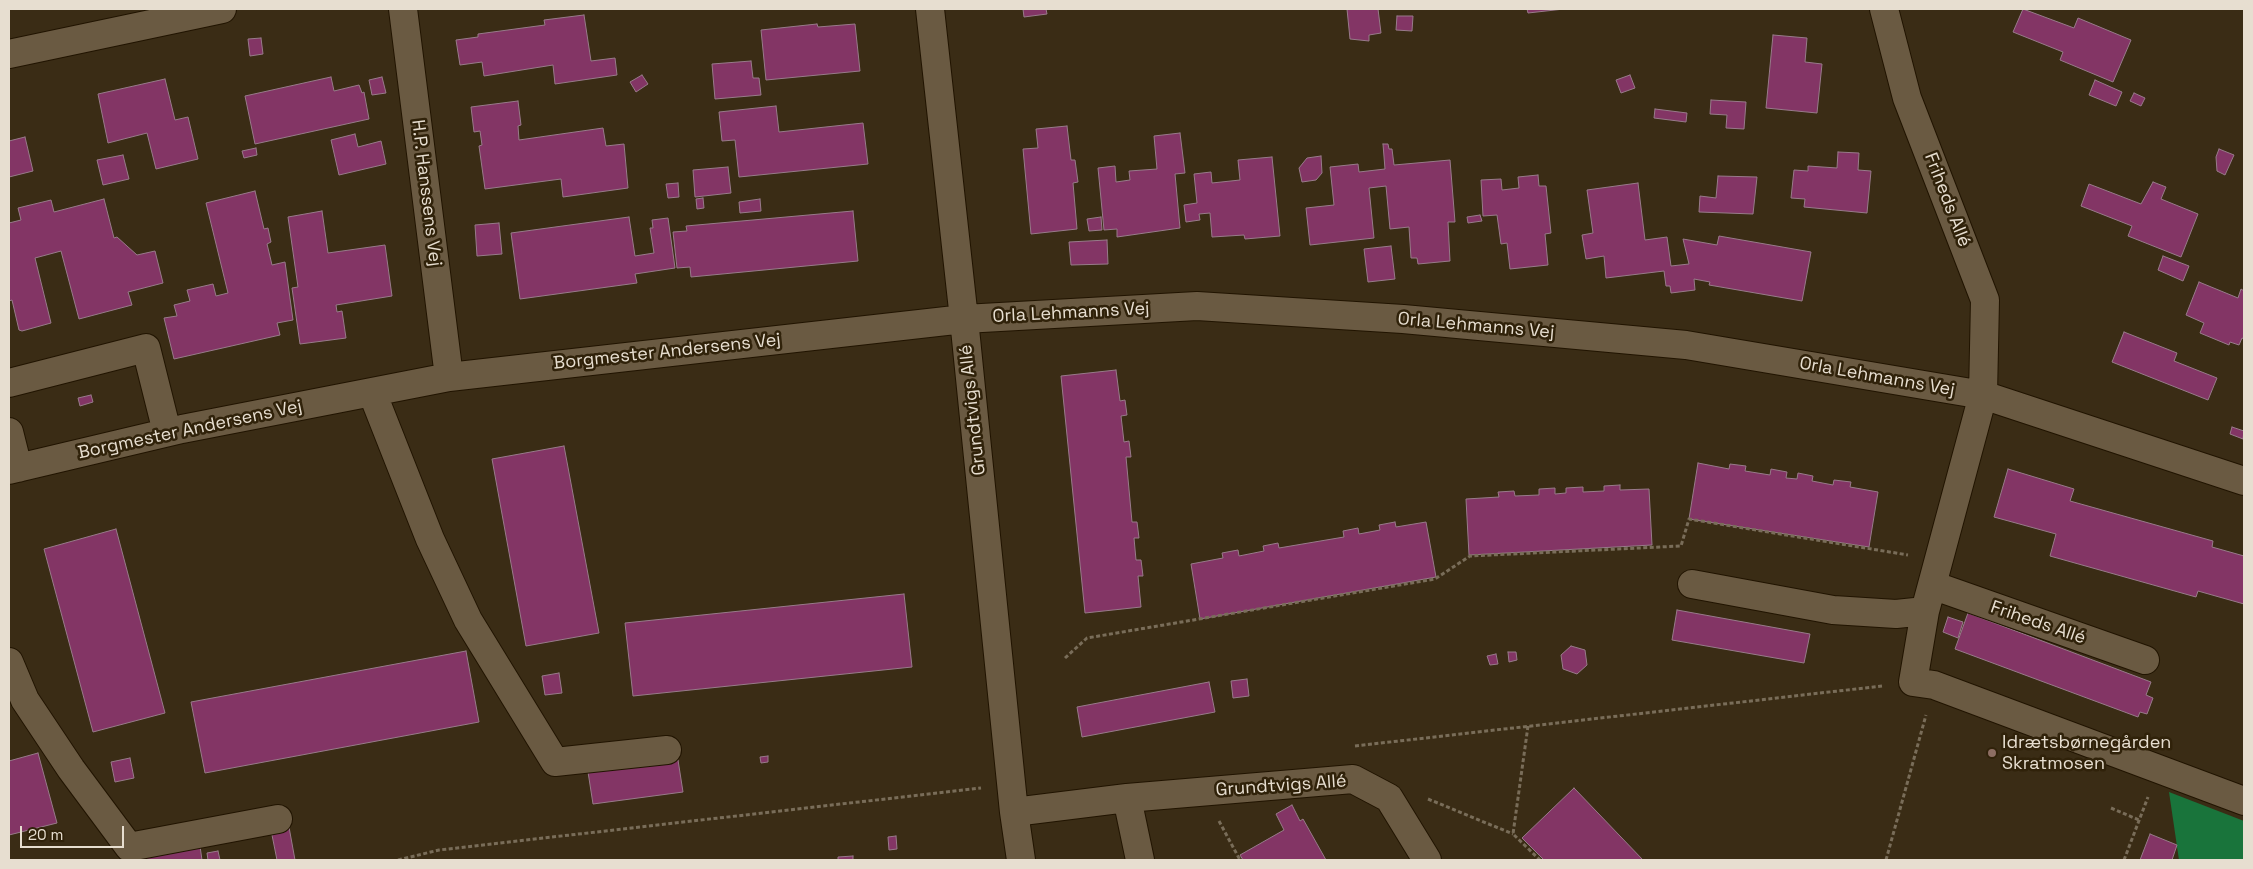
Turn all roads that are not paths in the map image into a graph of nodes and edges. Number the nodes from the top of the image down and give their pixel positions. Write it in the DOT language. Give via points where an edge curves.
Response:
graph roads {
  1 [pos="222,9"];
  2 [pos="403,9"];
  3 [pos="930,9"];
  4 [pos="1884,9"];
  5 [pos="9,54"];
  6 [pos="964,319"];
  7 [pos="449,377"];
  8 [pos="9,382"];
  9 [pos="372,392"];
  10 [pos="1983,395"];
  11 [pos="9,432"];
  12 [pos="166,432"];
  13 [pos="13,469"];
  14 [pos="2244,481"];
  15 [pos="1692,584"];
  16 [pos="1928,598"];
  17 [pos="2144,660"];
  18 [pos="9,662"];
  19 [pos="668,750"];
  20 [pos="1127,798"];
  21 [pos="2244,801"];
  22 [pos="1014,812"];
  23 [pos="278,819"];
  24 [pos="1021,860"];
  25 [pos="1140,860"];
  26 [pos="1427,860"];
  1 -- 5 [label="street"];
  2 -- 7 [label="street, H.P. Hanssens Vej"];
  3 -- 6 [label="street, Grundtvigs Allé"];
  4 -- 10 [label="street, Friheds Allé" via="1907,98 1985,300"];
  6 -- 7 [label="street, Borgmester Andersens Vej"];
  6 -- 10 [label="street, Orla Lehmanns Vej" via="1197,306 1403,319 1686,345"];
  6 -- 22 [label="street, Grundtvigs Allé"];
  7 -- 9 [label="street, Borgmester Andersens Vej"];
  8 -- 12 [label="street" via="146,348"];
  9 -- 12 [label="street, Borgmester Andersens Vej"];
  9 -- 19 [label="street" via="430,539 468,620 555,762"];
  10 -- 14 [label="street"];
  10 -- 16 [label="street, Friheds Allé"];
  11 -- 13 [label="street"];
  12 -- 13 [label="street, Borgmester Andersens Vej"];
  15 -- 16 [label="street" via="1833,610 1896,614"];
  16 -- 17 [label="street, Friheds Allé"];
  16 -- 21 [label="street, Friheds Allé" via="1913,682 1934,685"];
  18 -- 23 [label="street" via="25,700 71,770 129,847"];
  20 -- 22 [label="street, Grundtvigs Allé"];
  20 -- 25 [label="street"];
  20 -- 26 [label="street, Grundtvigs Allé" via="1353,779 1389,798"];
  22 -- 24 [label="street, Grundtvigs Allé"];
}
